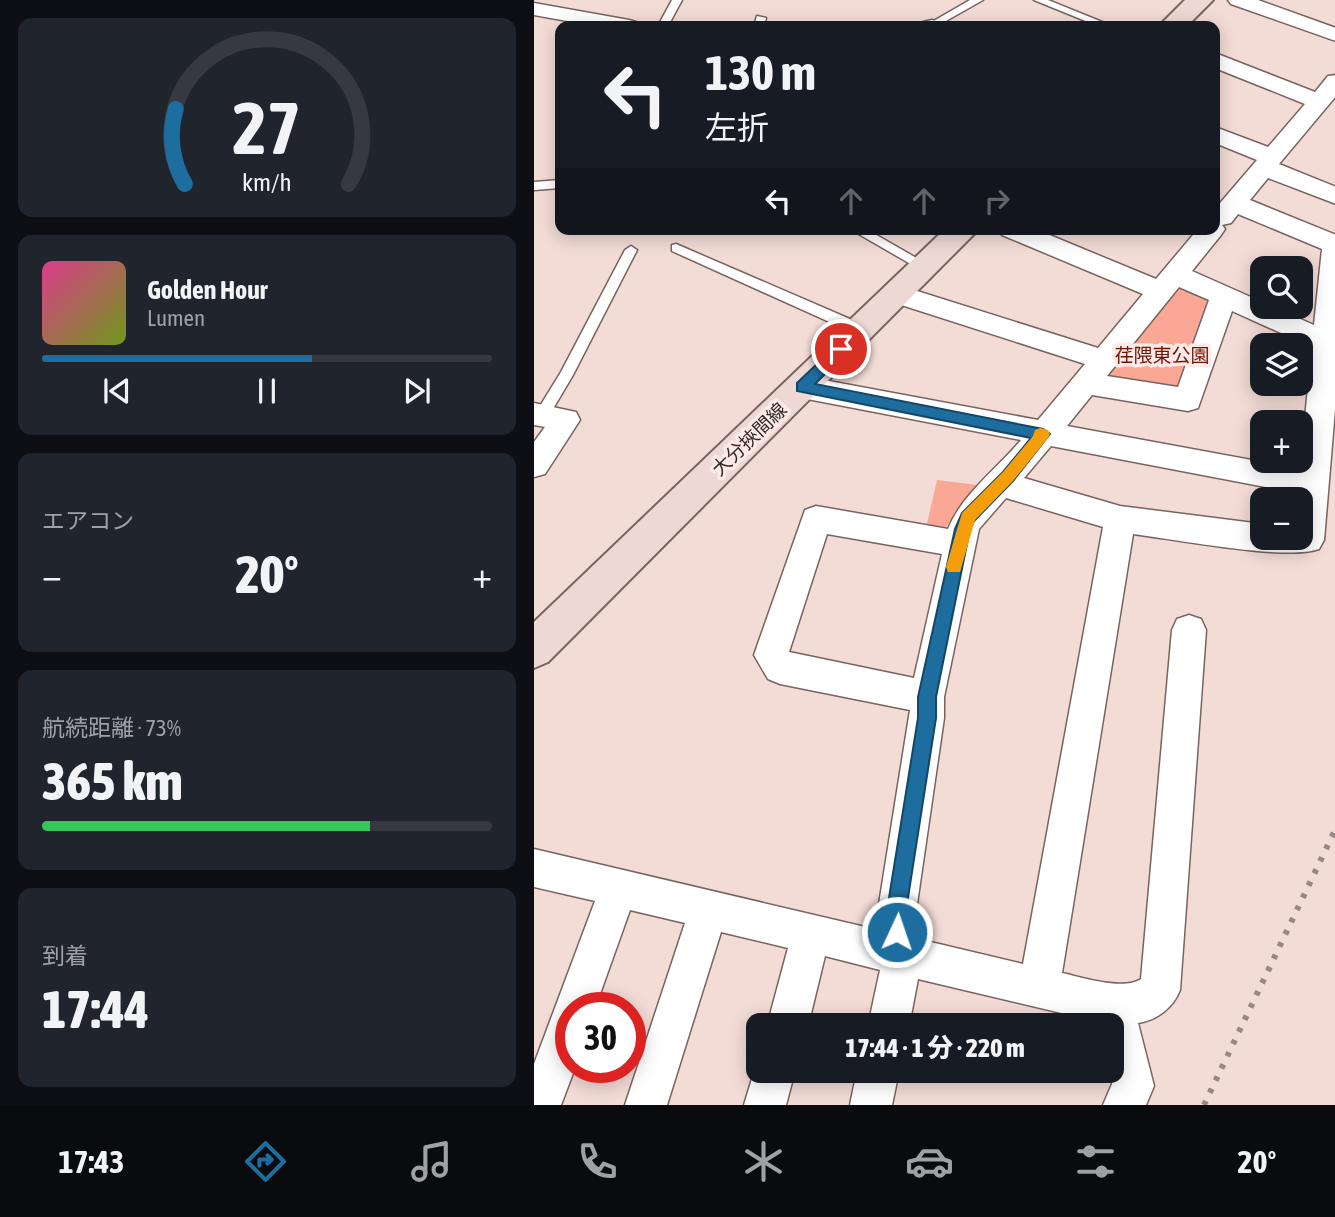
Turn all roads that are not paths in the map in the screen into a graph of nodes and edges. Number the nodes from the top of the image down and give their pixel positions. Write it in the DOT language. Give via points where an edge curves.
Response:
graph roads {
  1 [pos="677,0"];
  2 [pos="978,0"];
  3 [pos="1039,0"];
  4 [pos="1200,0"];
  5 [pos="1238,0"];
  6 [pos="534,9"];
  7 [pos="584,21"];
  8 [pos="666,21"];
  9 [pos="940,21"];
  10 [pos="1094,21"];
  11 [pos="1178,21"];
  12 [pos="1335,35"];
  13 [pos="1220,62"];
  14 [pos="1335,81"];
  15 [pos="1318,102"];
  16 [pos="1220,137"];
  17 [pos="1268,162"];
  18 [pos="555,184"];
  19 [pos="534,186"];
  20 [pos="1335,196"];
  21 [pos="1234,203"];
  22 [pos="1220,219"];
  23 [pos="867,235"];
  24 [pos="958,235"];
  25 [pos="1029,235"];
  26 [pos="1207,235"];
  27 [pos="676,248"];
  28 [pos="631,250"];
  29 [pos="926,267"];
  30 [pos="1168,282"];
  31 [pos="897,294"];
  32 [pos="1224,296"];
  33 [pos="861,330"];
  34 [pos="1326,342"];
  35 [pos="1104,360"];
  36 [pos="1085,383"];
  37 [pos="802,387"];
  38 [pos="538,415"];
  39 [pos="1043,434"];
  40 [pos="534,465"];
  41 [pos="1001,484"];
  42 [pos="1313,485"];
  43 [pos="1120,519"];
  44 [pos="1250,535"];
  45 [pos="959,544"];
  46 [pos="1189,630"];
  47 [pos="534,649"];
  48 [pos="927,697"];
  49 [pos="534,868"];
  50 [pos="619,888"];
  51 [pos="709,909"];
  52 [pos="811,933"];
  53 [pos="903,955"];
  54 [pos="1039,988"];
  55 [pos="581,992"];
  56 [pos="1104,1003"];
  57 [pos="790,1013"];
  58 [pos="891,1013"];
  59 [pos="555,1064"];
  60 [pos="771,1083"];
  61 [pos="876,1083"];
  62 [pos="540,1105"];
  63 [pos="646,1105"];
  64 [pos="765,1105"];
  65 [pos="871,1105"];
  66 [pos="1124,1105"];
  1 -- 8 [label="lane"];
  2 -- 9 [label="lane"];
  3 -- 10 [label="lane"];
  4 -- 11 [label="main road"];
  5 -- 12 [label="street"];
  6 -- 7 [label="street"];
  13 -- 15 [label="street"];
  14 -- 15 [label="street"];
  15 -- 17 [label="street"];
  16 -- 17 [label="street"];
  17 -- 20 [label="street"];
  17 -- 21 [label="street"];
  18 -- 19 [label="lane"];
  21 -- 22 [label="street"];
  21 -- 34 [label="street" via="1335,245"];
  23 -- 29 [label="lane"];
  24 -- 29 [label="main road, 大分挾間線"];
  25 -- 30 [label="street"];
  26 -- 30 [label="street"];
  27 -- 33 [label="lane"];
  28 -- 38 [label="lane" via="566,375"];
  29 -- 31 [label="main road, 大分挾間線"];
  30 -- 32 [label="street"];
  30 -- 35 [label="street"];
  31 -- 33 [label="main road, 大分挾間線"];
  31 -- 35 [label="street"];
  32 -- 34 [label="street"];
  32 -- 36 [label="street" via="1188,400"];
  33 -- 37 [label="main road, 大分挾間線"];
  34 -- 42 [label="street"];
  35 -- 36 [label="street"];
  36 -- 39 [label="street"];
  37 -- 39 [label="street"];
  37 -- 47 [label="main road, 大分挾間線"];
  38 -- 40 [label="street" via="566,419"];
  39 -- 41 [label="street"];
  39 -- 42 [label="street"];
  41 -- 43 [label="street"];
  41 -- 45 [label="street" via="968,517"];
  43 -- 44 [label="street"];
  43 -- 54 [label="street"];
  45 -- 48 [label="street"];
  45 -- 48 [label="street" via="816,519 771,655 780,668"];
  46 -- 56 [label="street" via="1160,990 1141,1003"];
  48 -- 53 [label="street" via="898,904 897,932"];
  49 -- 50 [label="street"];
  50 -- 51 [label="street"];
  50 -- 55 [label="street"];
  51 -- 52 [label="street"];
  51 -- 63 [label="street"];
  52 -- 53 [label="street"];
  52 -- 57 [label="street"];
  53 -- 54 [label="street"];
  53 -- 58 [label="street"];
  54 -- 56 [label="street"];
  56 -- 66 [label="street" via="1123,1035 1133,1086"];
  59 -- 62 [label="street"];
  60 -- 64 [label="street"];
  61 -- 65 [label="street"];
}
